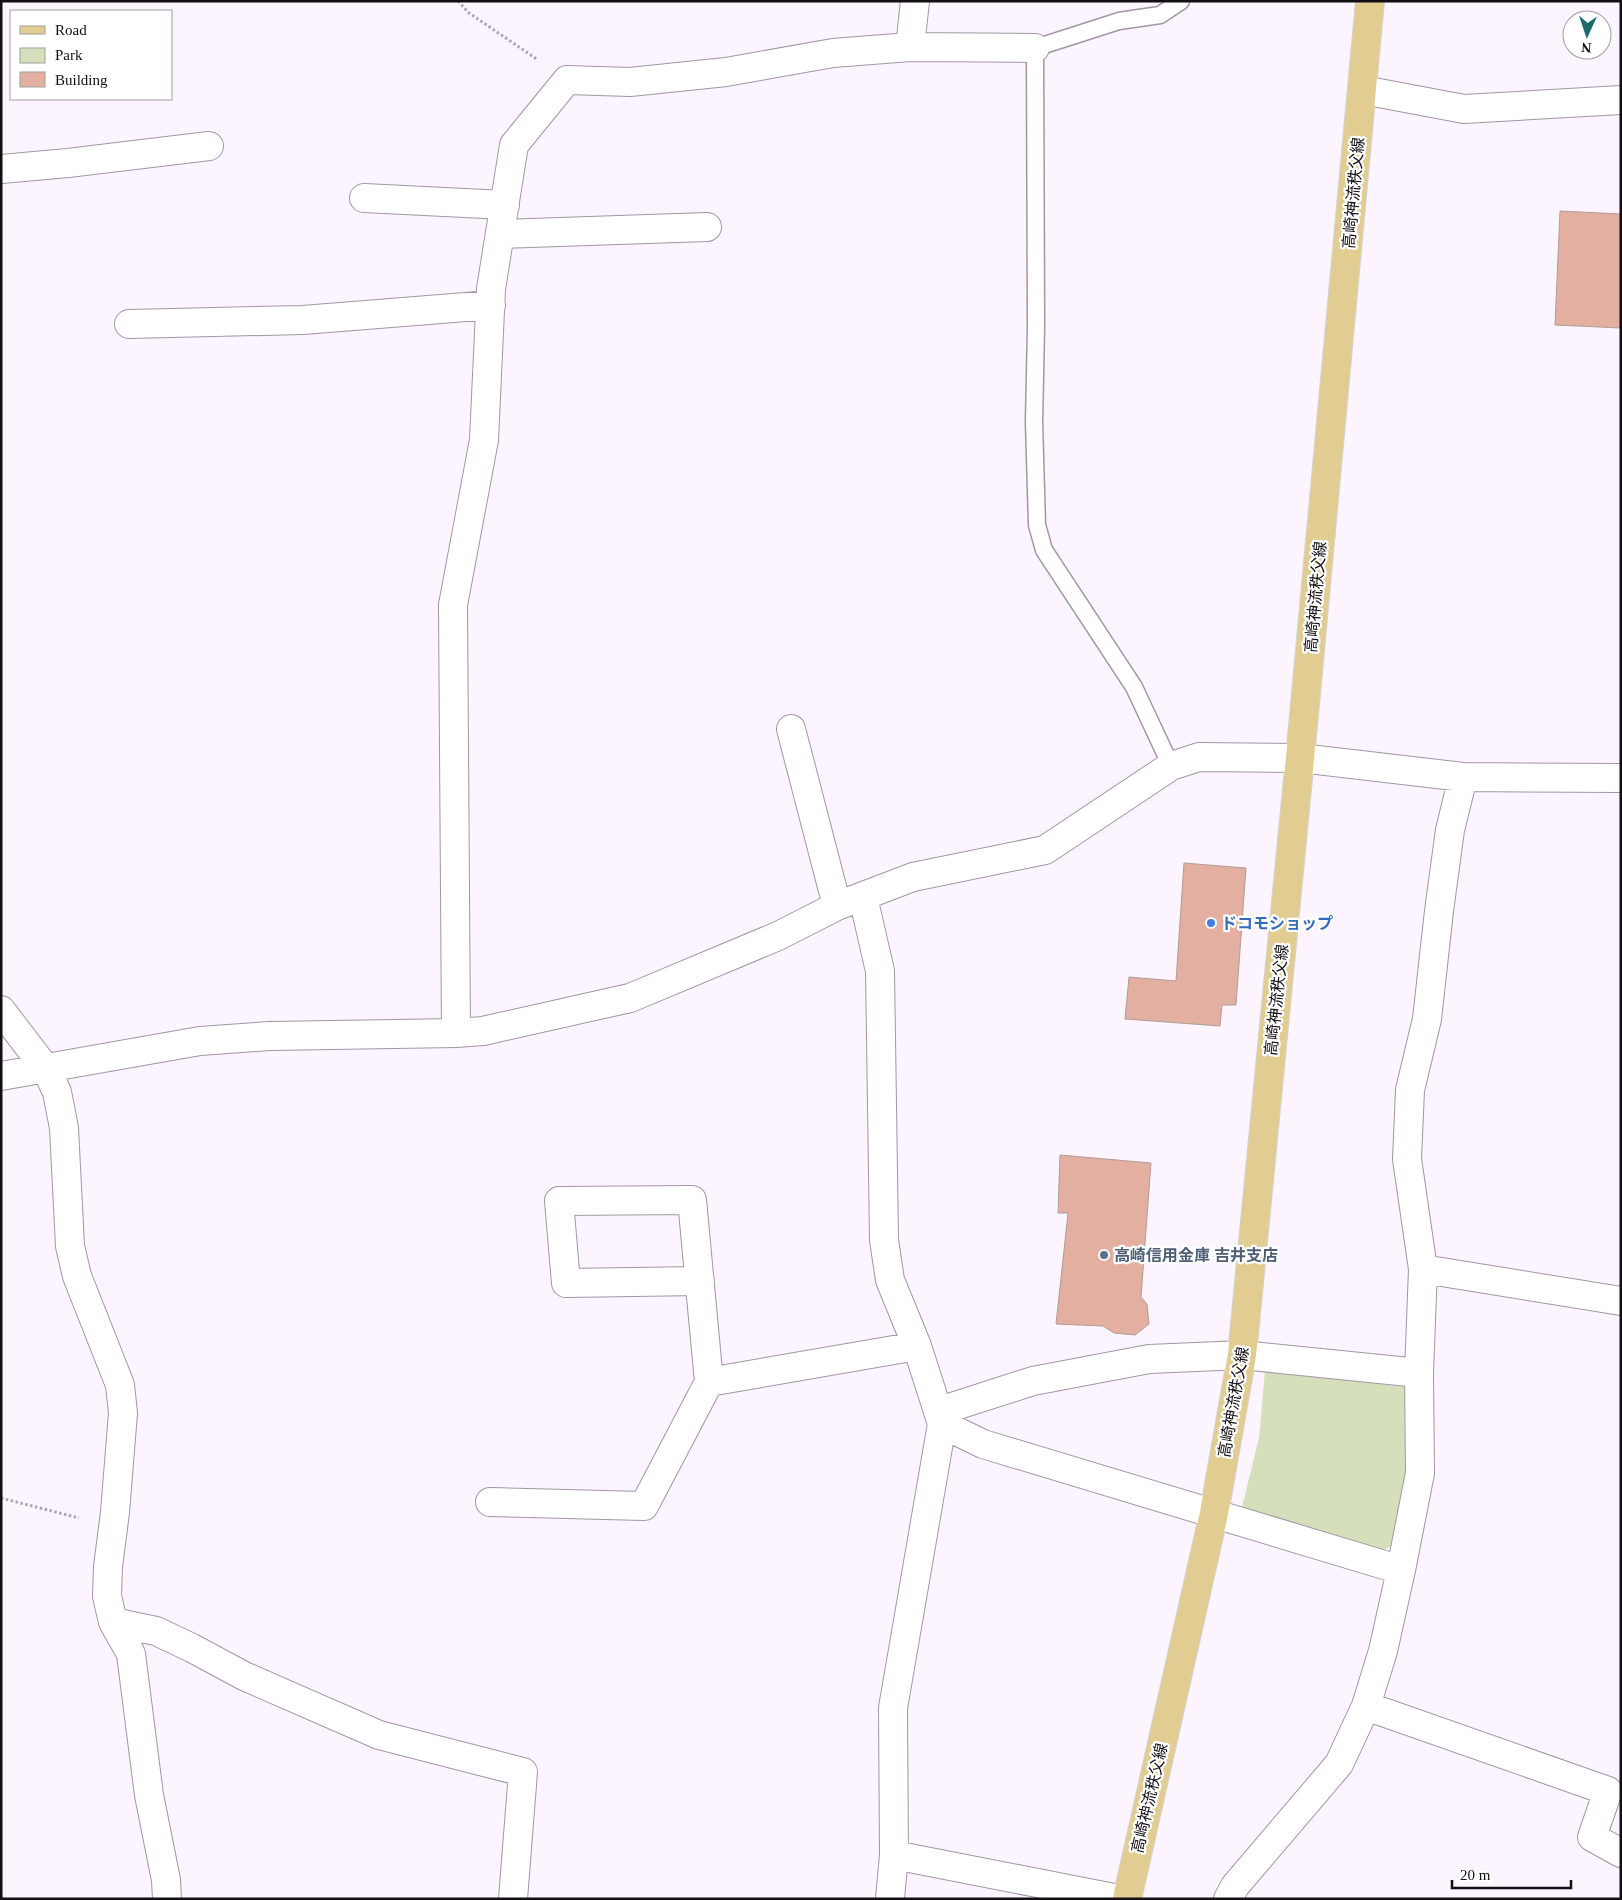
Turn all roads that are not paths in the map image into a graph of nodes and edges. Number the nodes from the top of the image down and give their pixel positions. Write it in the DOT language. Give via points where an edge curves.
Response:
graph roads {
  1 [pos="915,1"];
  2 [pos="1181,1"];
  3 [pos="1370,1"];
  4 [pos="910,47"];
  5 [pos="1036,48"];
  6 [pos="1363,90"];
  7 [pos="1621,100"];
  8 [pos="209,146"];
  9 [pos="1,169"];
  10 [pos="364,198"];
  11 [pos="505,205"];
  12 [pos="707,227"];
  13 [pos="500,234"];
  14 [pos="491,305"];
  15 [pos="129,324"];
  16 [pos="792,729"];
  17 [pos="1300,758"];
  18 [pos="1171,766"];
  19 [pos="1463,777"];
  20 [pos="1621,778"];
  21 [pos="863,897"];
  22 [pos="837,906"];
  23 [pos="1,1010"];
  24 [pos="456,1033"];
  25 [pos="46,1069"];
  26 [pos="1,1076"];
  27 [pos="1423,1269"];
  28 [pos="700,1282"];
  29 [pos="1621,1301"];
  30 [pos="916,1346"];
  31 [pos="1242,1356"];
  32 [pos="1419,1373"];
  33 [pos="709,1382"];
  34 [pos="942,1424"];
  35 [pos="490,1502"];
  36 [pos="1214,1513"];
  37 [pos="1401,1570"];
  38 [pos="113,1622"];
  39 [pos="1366,1706"];
  40 [pos="1621,1853"];
  41 [pos="894,1855"];
  42 [pos="167,1899"];
  43 [pos="513,1899"];
  44 [pos="890,1899"];
  45 [pos="1118,1899"];
  46 [pos="1127,1899"];
  47 [pos="1228,1899"];
  1 -- 4 [label="street"];
  2 -- 5 [label="lane" via="1160,15 1119,21"];
  3 -- 6 [label="main road, 高崎神流秩父線"];
  4 -- 5 [label="street"];
  4 -- 11 [label="street" via="833,53 726,72 640,81 567,80 514,145"];
  5 -- 18 [label="lane" via="1034,422 1037,525 1044,550 1134,687"];
  6 -- 7 [label="street" via="1464,109"];
  6 -- 17 [label="main road, 高崎神流秩父線"];
  8 -- 9 [label="street"];
  10 -- 11 [label="street"];
  11 -- 13 [label="street"];
  12 -- 13 [label="street"];
  13 -- 14 [label="street"];
  14 -- 15 [label="street" via="303,320"];
  14 -- 24 [label="street" via="484,440 452,605"];
  16 -- 22 [label="street"];
  17 -- 18 [label="street" via="1199,758"];
  17 -- 19 [label="street"];
  17 -- 31 [label="main road, 高崎神流秩父線"];
  18 -- 21 [label="street" via="1045,850 913,877"];
  19 -- 20 [label="street"];
  19 -- 27 [label="street" via="1450,830 1427,1019 1410,1090 1407,1159"];
  21 -- 22 [label="street"];
  21 -- 30 [label="street" via="880,971 884,1240 890,1280"];
  22 -- 24 [label="street" via="778,936 630,998 483,1031"];
  23 -- 25 [label="street"];
  24 -- 25 [label="street" via="270,1036 200,1041"];
  25 -- 26 [label="street"];
  25 -- 38 [label="street" via="57,1092 64,1128 70,1246 77,1276 120,1385 123,1413 107,1596"];
  27 -- 29 [label="street"];
  27 -- 32 [label="street"];
  28 -- 28 [label="street" via="692,1200 560,1201 566,1283"];
  28 -- 33 [label="street"];
  30 -- 33 [label="street"];
  30 -- 34 [label="street"];
  31 -- 32 [label="street"];
  31 -- 34 [label="street" via="1149,1359 1033,1381 952,1407"];
  31 -- 36 [label="main road, 高崎神流秩父線"];
  32 -- 37 [label="street" via="1420,1473"];
  33 -- 35 [label="street" via="644,1506"];
  34 -- 36 [label="street" via="983,1444"];
  34 -- 41 [label="street" via="893,1708"];
  36 -- 37 [label="street"];
  36 -- 46 [label="main road, 高崎神流秩父線"];
  37 -- 39 [label="street" via="1383,1651"];
  38 -- 42 [label="street" via="131,1654 149,1795"];
  38 -- 43 [label="street" via="156,1631 244,1676 379,1735 523,1772"];
  39 -- 40 [label="street" via="1608,1791 1592,1837"];
  39 -- 47 [label="street" via="1339,1764 1235,1886"];
  41 -- 44 [label="street"];
  41 -- 45 [label="street"];
}
